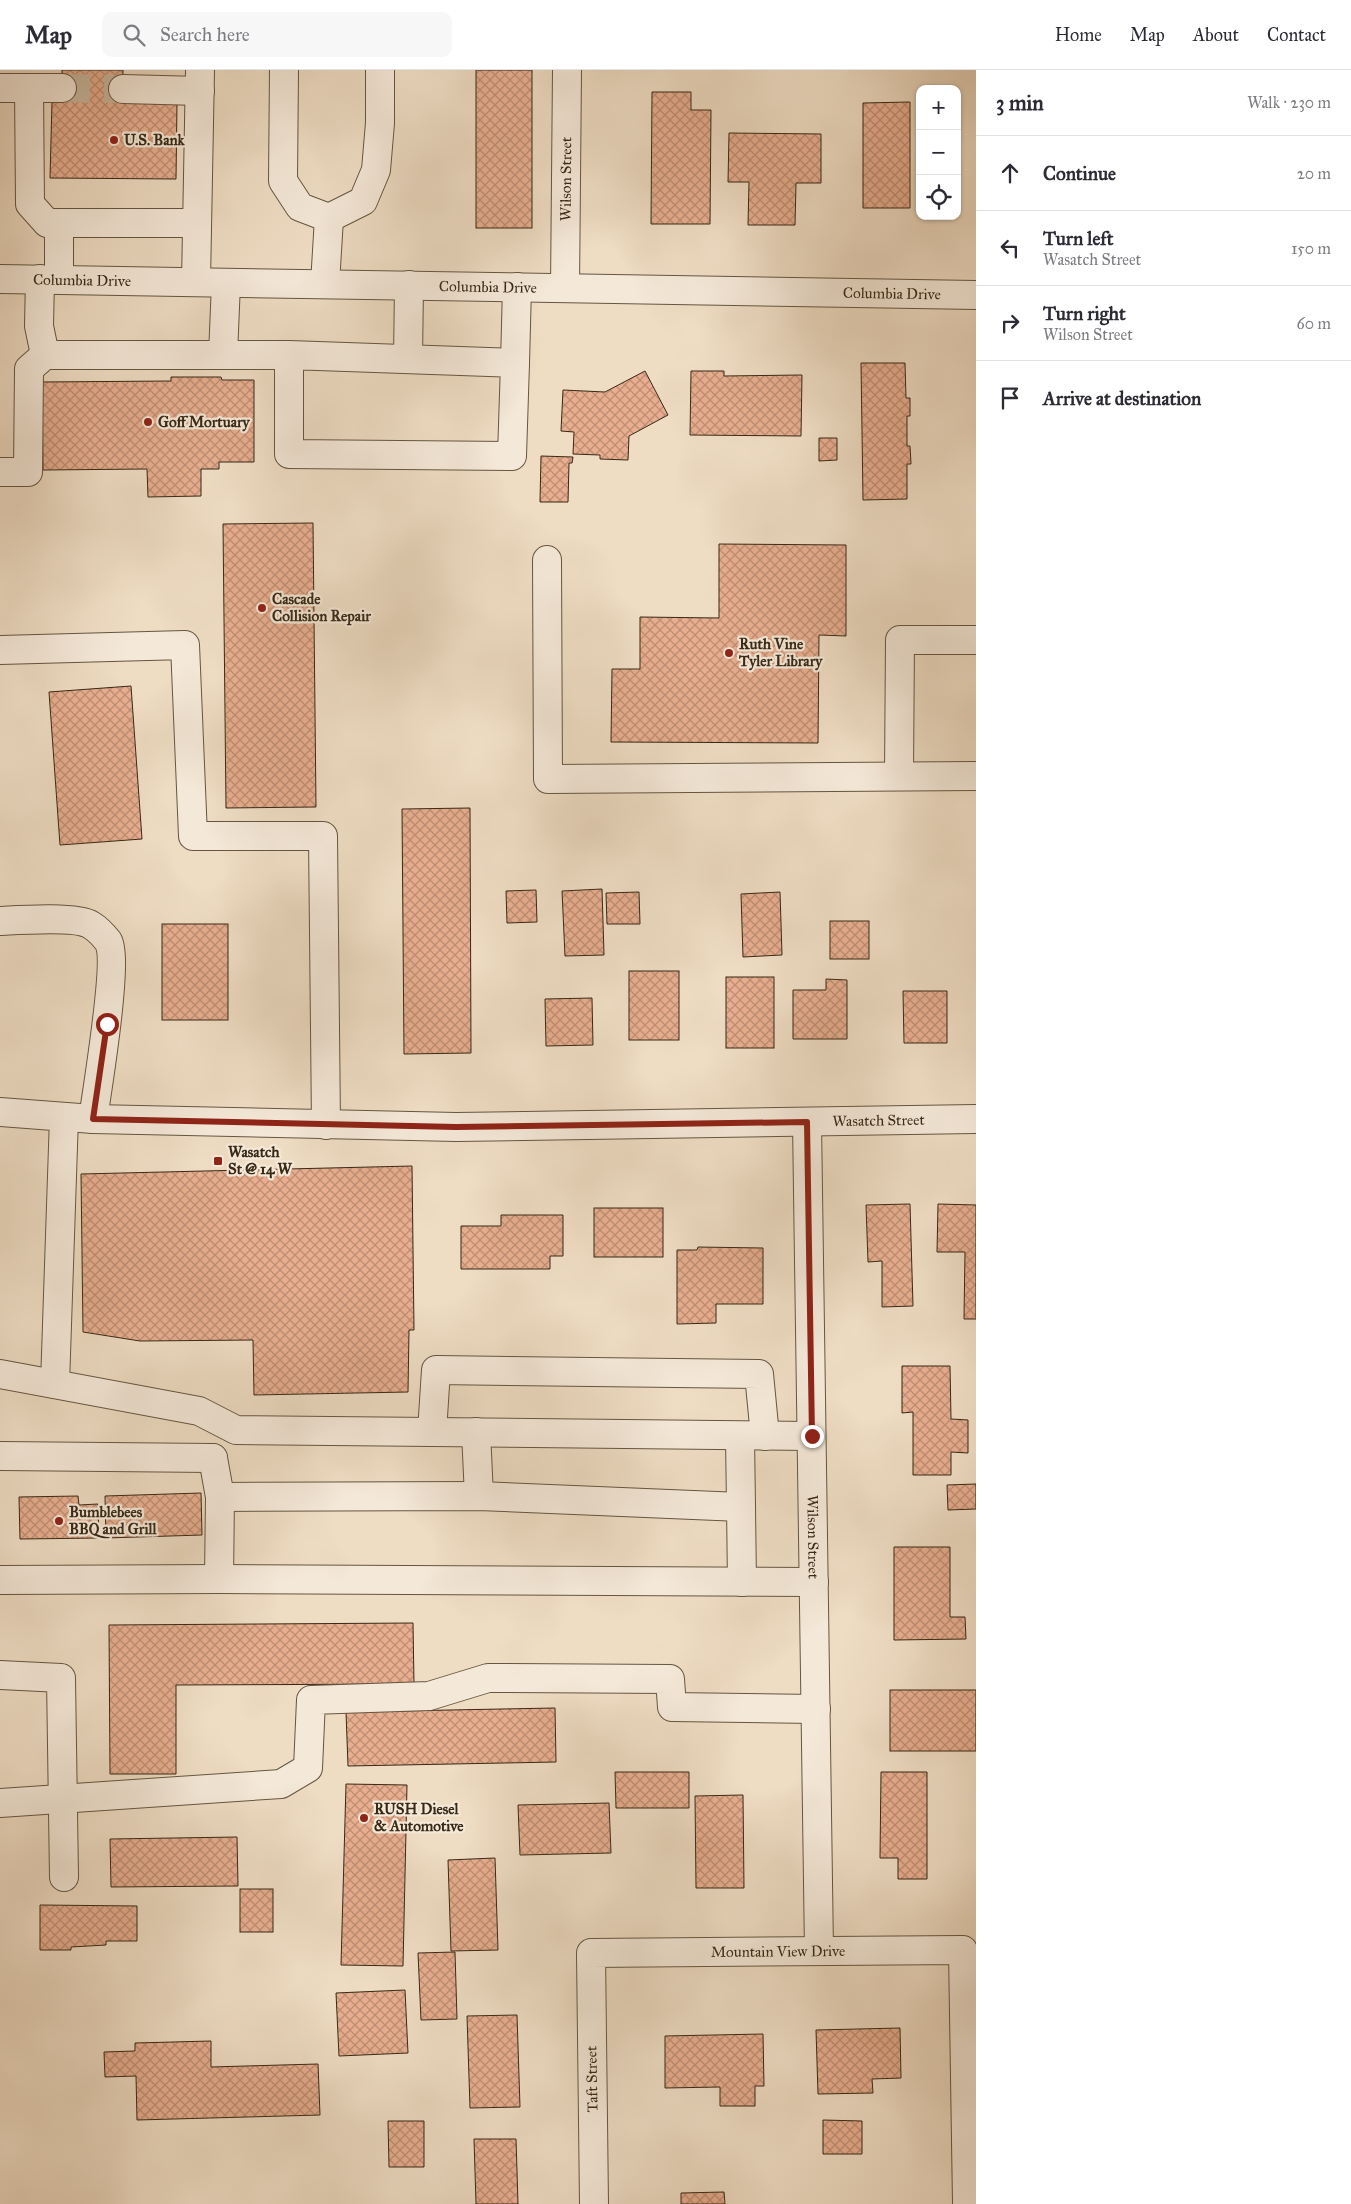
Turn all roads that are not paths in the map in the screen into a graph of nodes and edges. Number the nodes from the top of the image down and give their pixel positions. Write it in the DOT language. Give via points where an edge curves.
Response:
graph roads {
  1 [pos="284,70"];
  2 [pos="380,70"];
  3 [pos="566,70"];
  4 [pos="200,80"];
  5 [pos="0,88"];
  6 [pos="29,88"];
  7 [pos="62,88"];
  8 [pos="122,89"];
  9 [pos="329,218"];
  10 [pos="197,223"];
  11 [pos="59,224"];
  12 [pos="0,279"];
  13 [pos="50,279"];
  14 [pos="196,282"];
  15 [pos="226,282"];
  16 [pos="325,284"];
  17 [pos="409,285"];
  18 [pos="518,287"];
  19 [pos="565,288"];
  20 [pos="976,294"];
  21 [pos="45,355"];
  22 [pos="223,355"];
  23 [pos="289,355"];
  24 [pos="408,359"];
  25 [pos="515,363"];
  26 [pos="0,472"];
  27 [pos="547,560"];
  28 [pos="976,640"];
  29 [pos="0,650"];
  30 [pos="899,776"];
  31 [pos="976,776"];
  32 [pos="0,921"];
  33 [pos="0,1112"];
  34 [pos="64,1117"];
  35 [pos="93,1119"];
  36 [pos="976,1119"];
  37 [pos="807,1122"];
  38 [pos="326,1125"];
  39 [pos="0,1374"];
  40 [pos="55,1384"];
  41 [pos="236,1430"];
  42 [pos="432,1432"];
  43 [pos="476,1432"];
  44 [pos="753,1436"];
  45 [pos="812,1436"];
  46 [pos="0,1456"];
  47 [pos="213,1458"];
  48 [pos="478,1496"];
  49 [pos="220,1497"];
  50 [pos="741,1506"];
  51 [pos="219,1579"];
  52 [pos="0,1580"];
  53 [pos="742,1582"];
  54 [pos="814,1582"];
  55 [pos="0,1675"];
  56 [pos="816,1709"];
  57 [pos="63,1800"];
  58 [pos="0,1803"];
  59 [pos="64,1877"];
  60 [pos="819,1952"];
  61 [pos="591,1953"];
  62 [pos="594,2204"];
  63 [pos="967,2204"];
  1 -- 9 [label="street" via="284,181 300,207"];
  2 -- 9 [label="street" via="376,170 363,201"];
  3 -- 19 [label="street, Wilson Street"];
  4 -- 8 [label="street"];
  4 -- 10 [label="street"];
  5 -- 6 [label="street"];
  6 -- 7 [label="street"];
  6 -- 11 [label="street" via="30,204 48,223"];
  9 -- 16 [label="street"];
  10 -- 11 [label="street"];
  10 -- 14 [label="street"];
  11 -- 13 [label="street"];
  12 -- 13 [label="street, Columbia Drive"];
  13 -- 14 [label="street, Columbia Drive"];
  13 -- 21 [label="street" via="39,326"];
  14 -- 15 [label="street, Columbia Drive"];
  15 -- 16 [label="street, Columbia Drive"];
  15 -- 22 [label="street"];
  16 -- 17 [label="street, Columbia Drive"];
  17 -- 18 [label="street, Columbia Drive"];
  17 -- 24 [label="street"];
  18 -- 19 [label="street, Columbia Drive"];
  18 -- 25 [label="street"];
  19 -- 20 [label="street, Columbia Drive"];
  21 -- 22 [label="street"];
  21 -- 26 [label="street" via="28,369 28,472"];
  22 -- 23 [label="street"];
  23 -- 24 [label="street"];
  23 -- 25 [label="street" via="289,454 512,456"];
  24 -- 25 [label="street"];
  27 -- 30 [label="street" via="548,779"];
  28 -- 30 [label="street" via="900,640"];
  29 -- 38 [label="street" via="185,645 193,836 324,836"];
  30 -- 31 [label="street"];
  32 -- 35 [label="street" via="58,920 90,924 108,942 111,962 107,1024"];
  33 -- 34 [label="street, Wasatch Street"];
  34 -- 35 [label="street, Wasatch Street"];
  34 -- 40 [label="street"];
  35 -- 38 [label="street, Wasatch Street"];
  36 -- 37 [label="street, Wasatch Street"];
  37 -- 38 [label="street, Wasatch Street" via="456,1127"];
  37 -- 45 [label="street, Wilson Street"];
  39 -- 40 [label="street"];
  40 -- 41 [label="street" via="199,1411"];
  41 -- 42 [label="street"];
  41 -- 47 [label="street"];
  42 -- 43 [label="street"];
  42 -- 44 [label="street" via="436,1370 760,1374"];
  43 -- 44 [label="street"];
  43 -- 48 [label="street"];
  44 -- 45 [label="street"];
  44 -- 50 [label="street"];
  45 -- 54 [label="street, Wilson Street"];
  46 -- 47 [label="street"];
  47 -- 49 [label="street"];
  48 -- 49 [label="street"];
  48 -- 50 [label="street"];
  49 -- 51 [label="street"];
  50 -- 53 [label="street"];
  51 -- 52 [label="street"];
  51 -- 53 [label="street"];
  53 -- 54 [label="street"];
  54 -- 56 [label="street, Wilson Street"];
  55 -- 57 [label="street" via="61,1678"];
  56 -- 57 [label="street" via="672,1707 670,1679 488,1678 430,1696 311,1700 308,1768 281,1784"];
  56 -- 60 [label="street, Wilson Street"];
  57 -- 58 [label="street"];
  57 -- 59 [label="street"];
  60 -- 61 [label="street, Mountain View Drive"];
  60 -- 63 [label="street, Mountain View Drive" via="963,1950"];
  61 -- 62 [label="street, Taft Street"];
}
